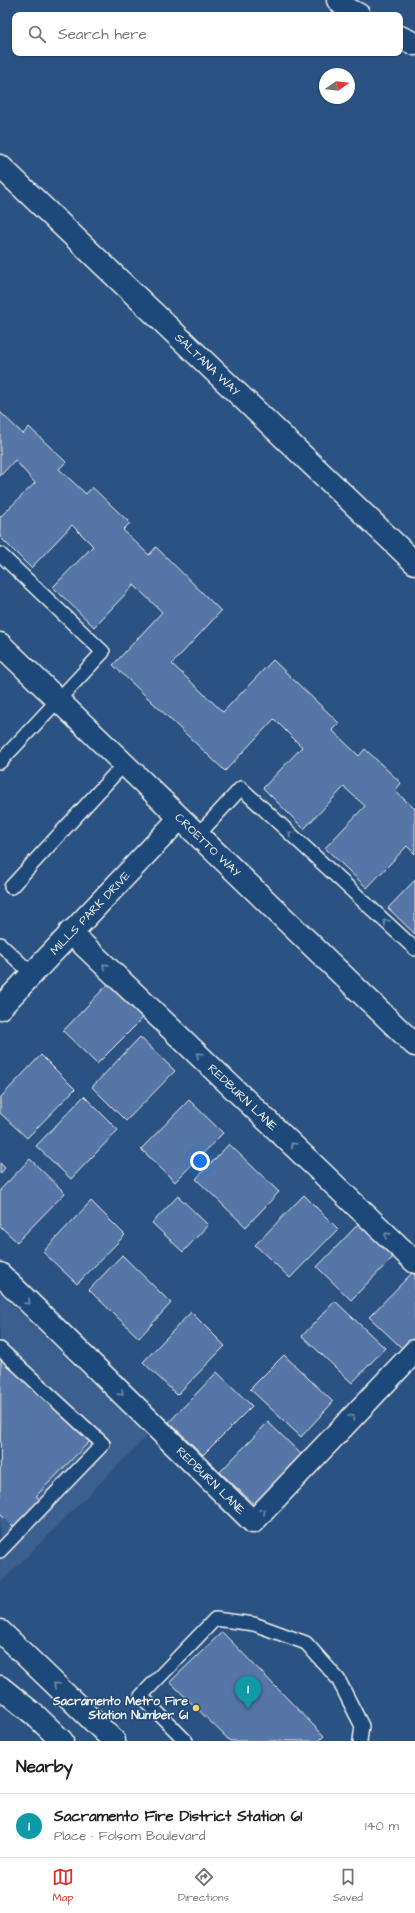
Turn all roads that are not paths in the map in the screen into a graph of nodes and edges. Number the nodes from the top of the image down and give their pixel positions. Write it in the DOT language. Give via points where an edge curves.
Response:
graph roads {
  1 [pos="338,0"];
  2 [pos="353,12"];
  3 [pos="403,38"];
  4 [pos="415,44"];
  5 [pos="0,166"];
  6 [pos="0,554"];
  7 [pos="415,563"];
  8 [pos="0,644"];
  9 [pos="58,700"];
  10 [pos="0,762"];
  11 [pos="124,764"];
  12 [pos="180,818"];
  13 [pos="198,835"];
  14 [pos="11,887"];
  15 [pos="70,932"];
  16 [pos="0,944"];
  17 [pos="415,948"];
  18 [pos="32,974"];
  19 [pos="0,1008"];
  20 [pos="415,1045"];
  21 [pos="415,1262"];
  22 [pos="0,1274"];
  23 [pos="0,1349"];
  24 [pos="415,1351"];
  25 [pos="0,1551"];
  26 [pos="0,1631"];
  27 [pos="0,1687"];
  28 [pos="62,1741"];
  29 [pos="114,1741"];
  30 [pos="186,1741"];
  31 [pos="360,1741"];
  1 -- 2 [label="street"];
  3 -- 4 [label="street"];
  5 -- 7 [label="street, SALTANA WAY"];
  6 -- 9 [label="lane" via="103,652"];
  8 -- 9 [label="street, CROETTO WAY"];
  9 -- 10 [label="lane"];
  9 -- 11 [label="street, CROETTO WAY"];
  11 -- 12 [label="street, CROETTO WAY"];
  11 -- 14 [label="lane"];
  12 -- 13 [label="street, CROETTO WAY"];
  12 -- 15 [label="street, MILLS PARK DRIVE"];
  17 -- 13 [label="lane, one-way" via="241,788"];
  13 -- 20 [label="street, CROETTO WAY"];
  15 -- 18 [label="street, MILLS PARK DRIVE"];
  21 -- 15 [label="street, REDBURN LANE, one-way"];
  16 -- 18 [label="lane"];
  18 -- 19 [label="street, MILLS PARK DRIVE"];
  22 -- 24 [label="street, REDBURN LANE, one-way" via="253,1522"];
  23 -- 25 [label="lane" via="103,1444"];
  29 -- 26 [label="street, one-way"];
  27 -- 28 [label="street"];
  30 -- 31 [label="lane" via="141,1696 215,1619 254,1624 306,1643 338,1679 362,1726"];
}
